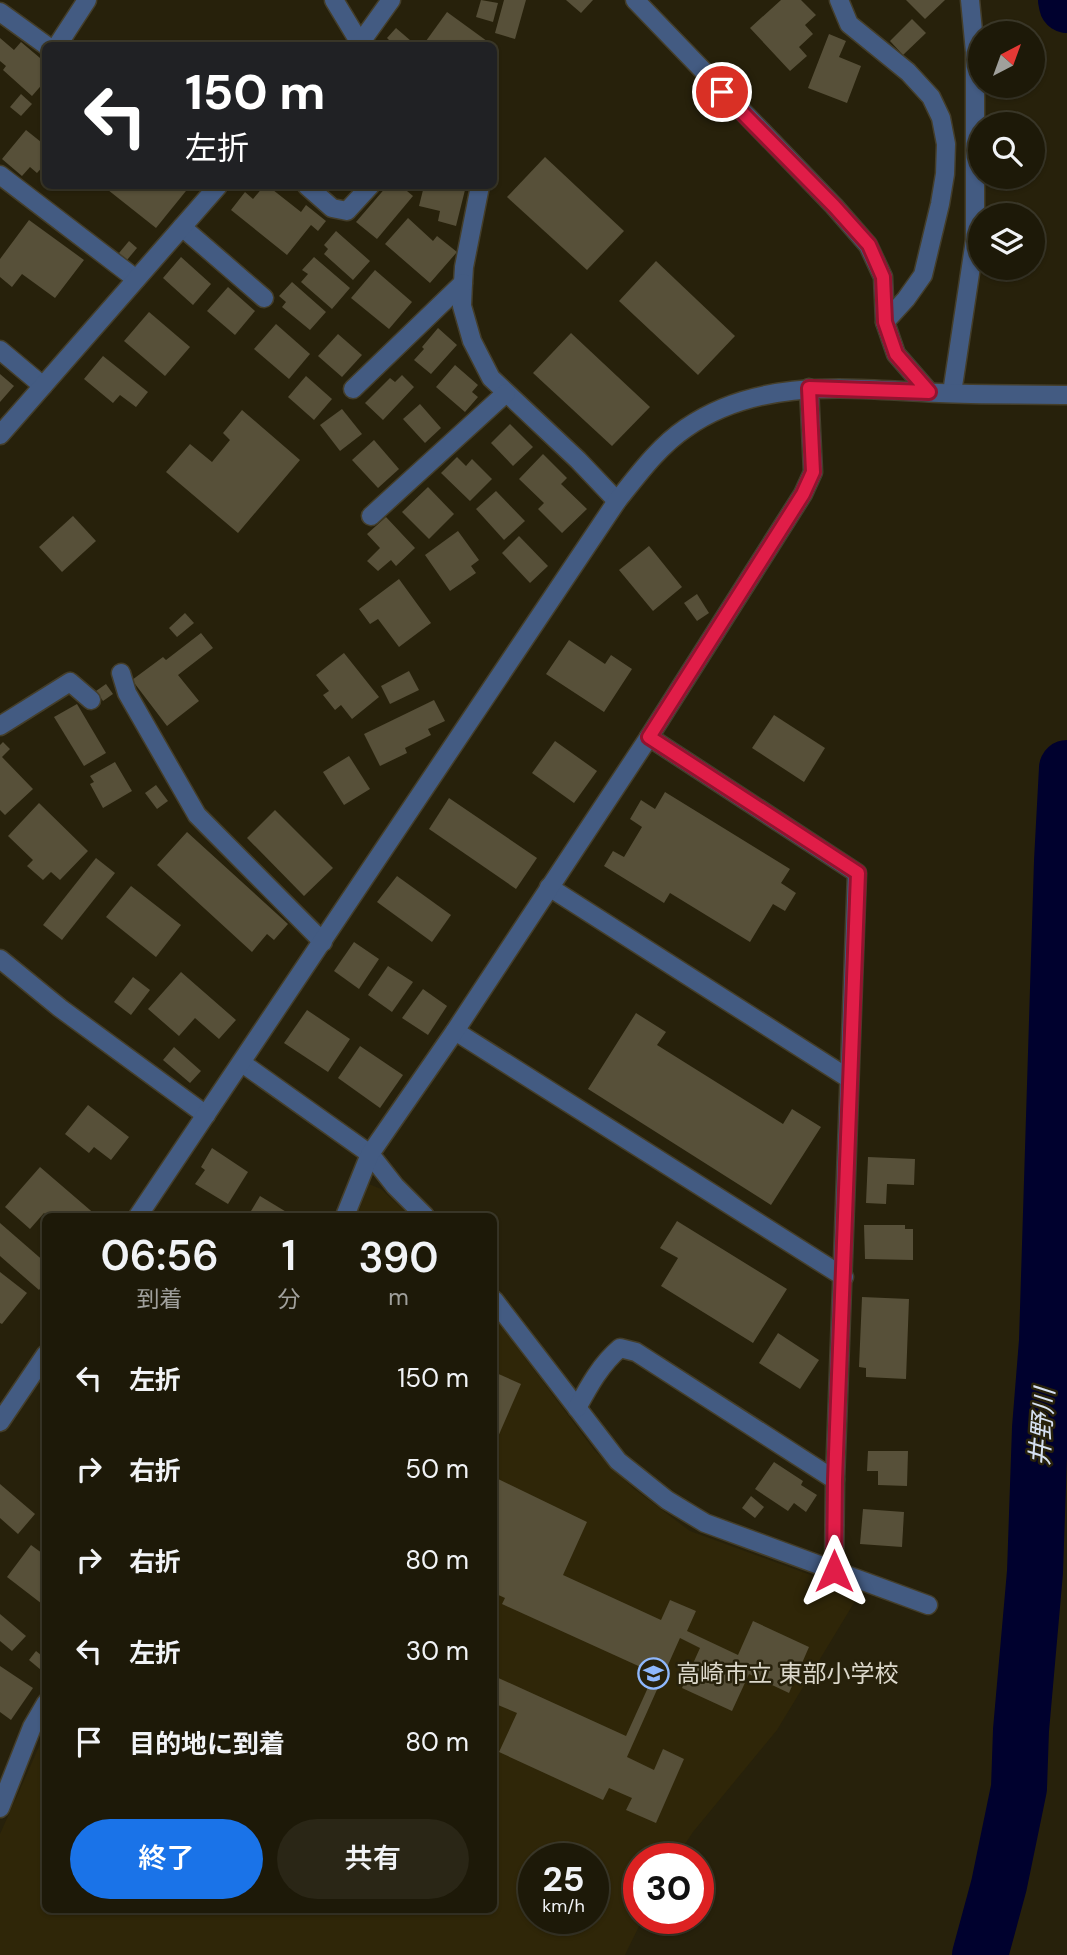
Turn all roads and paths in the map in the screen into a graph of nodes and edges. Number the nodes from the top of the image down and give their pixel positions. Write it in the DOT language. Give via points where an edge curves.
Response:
graph roads {
  1 [pos="87,0"];
  2 [pos="334,0"];
  3 [pos="391,0"];
  4 [pos="635,0"];
  5 [pos="839,0"];
  6 [pos="970,0"];
  7 [pos="0,12"];
  8 [pos="42,42"];
  9 [pos="60,42"];
  10 [pos="359,42"];
  11 [pos="363,42"];
  12 [pos="0,175"];
  13 [pos="215,189"];
  14 [pos="310,189"];
  15 [pos="367,189"];
  16 [pos="479,189"];
  17 [pos="182,227"];
  18 [pos="136,279"];
  19 [pos="463,283"];
  20 [pos="264,298"];
  21 [pos="885,322"];
  22 [pos="0,350"];
  23 [pos="43,386"];
  24 [pos="809,388"];
  25 [pos="353,389"];
  26 [pos="929,392"];
  27 [pos="506,393"];
  28 [pos="959,393"];
  29 [pos="1067,395"];
  30 [pos="0,435"];
  31 [pos="617,501"];
  32 [pos="371,516"];
  33 [pos="121,673"];
  34 [pos="91,700"];
  35 [pos="0,726"];
  36 [pos="649,737"];
  37 [pos="549,887"];
  38 [pos="323,942"];
  39 [pos="0,959"];
  40 [pos="455,1031"];
  41 [pos="242,1063"];
  42 [pos="848,1078"];
  43 [pos="206,1115"];
  44 [pos="370,1154"];
  45 [pos="140,1213"];
  46 [pos="346,1213"];
  47 [pos="422,1213"];
  48 [pos="844,1277"];
  49 [pos="497,1304"];
  50 [pos="42,1360"];
  51 [pos="577,1408"];
  52 [pos="0,1422"];
  53 [pos="835,1480"];
  54 [pos="834,1571"];
  55 [pos="928,1605"];
  56 [pos="42,1710"];
  57 [pos="0,1808"];
  1 -- 9 [label="street"];
  2 -- 10 [label="street"];
  3 -- 11 [label="street"];
  4 -- 21 [label="street" via="869,245 883,277"];
  5 -- 21 [label="street" via="849,24 931,97 946,144 938,214 923,275"];
  6 -- 28 [label="street" via="975,52 975,240"];
  7 -- 8 [label="street"];
  12 -- 18 [label="street"];
  13 -- 17 [label="street"];
  14 -- 15 [label="street" via="332,208 347,211"];
  16 -- 19 [label="street"];
  17 -- 18 [label="street"];
  17 -- 20 [label="street"];
  18 -- 23 [label="street"];
  19 -- 25 [label="street"];
  19 -- 27 [label="street" via="462,306 472,341 491,378"];
  21 -- 26 [label="street" via="896,354"];
  22 -- 23 [label="street"];
  23 -- 30 [label="street"];
  24 -- 26 [label="street"];
  24 -- 31 [label="street" via="724,407 686,428 653,455"];
  24 -- 36 [label="street" via="813,472 803,494"];
  26 -- 28 [label="street"];
  27 -- 31 [label="street"];
  27 -- 32 [label="street"];
  28 -- 29 [label="street"];
  31 -- 38 [label="street"];
  33 -- 38 [label="street" via="127,694 197,815"];
  34 -- 35 [label="street" via="70,682"];
  36 -- 37 [label="street"];
  36 -- 42 [label="street" via="858,873"];
  37 -- 40 [label="street"];
  37 -- 42 [label="street"];
  38 -- 41 [label="street"];
  39 -- 43 [label="street"];
  40 -- 44 [label="street"];
  40 -- 48 [label="street"];
  41 -- 43 [label="street"];
  41 -- 44 [label="street"];
  42 -- 48 [label="street"];
  43 -- 45 [label="street"];
  44 -- 46 [label="street"];
  44 -- 47 [label="street"];
  48 -- 53 [label="street"];
  49 -- 51 [label="street"];
  50 -- 52 [label="street"];
  51 -- 53 [label="street" via="613,1354 620,1348 636,1352"];
  51 -- 54 [label="street" via="618,1461 667,1500 705,1522"];
  53 -- 54 [label="street"];
  54 -- 55 [label="street"];
  56 -- 57 [label="street"];
}
